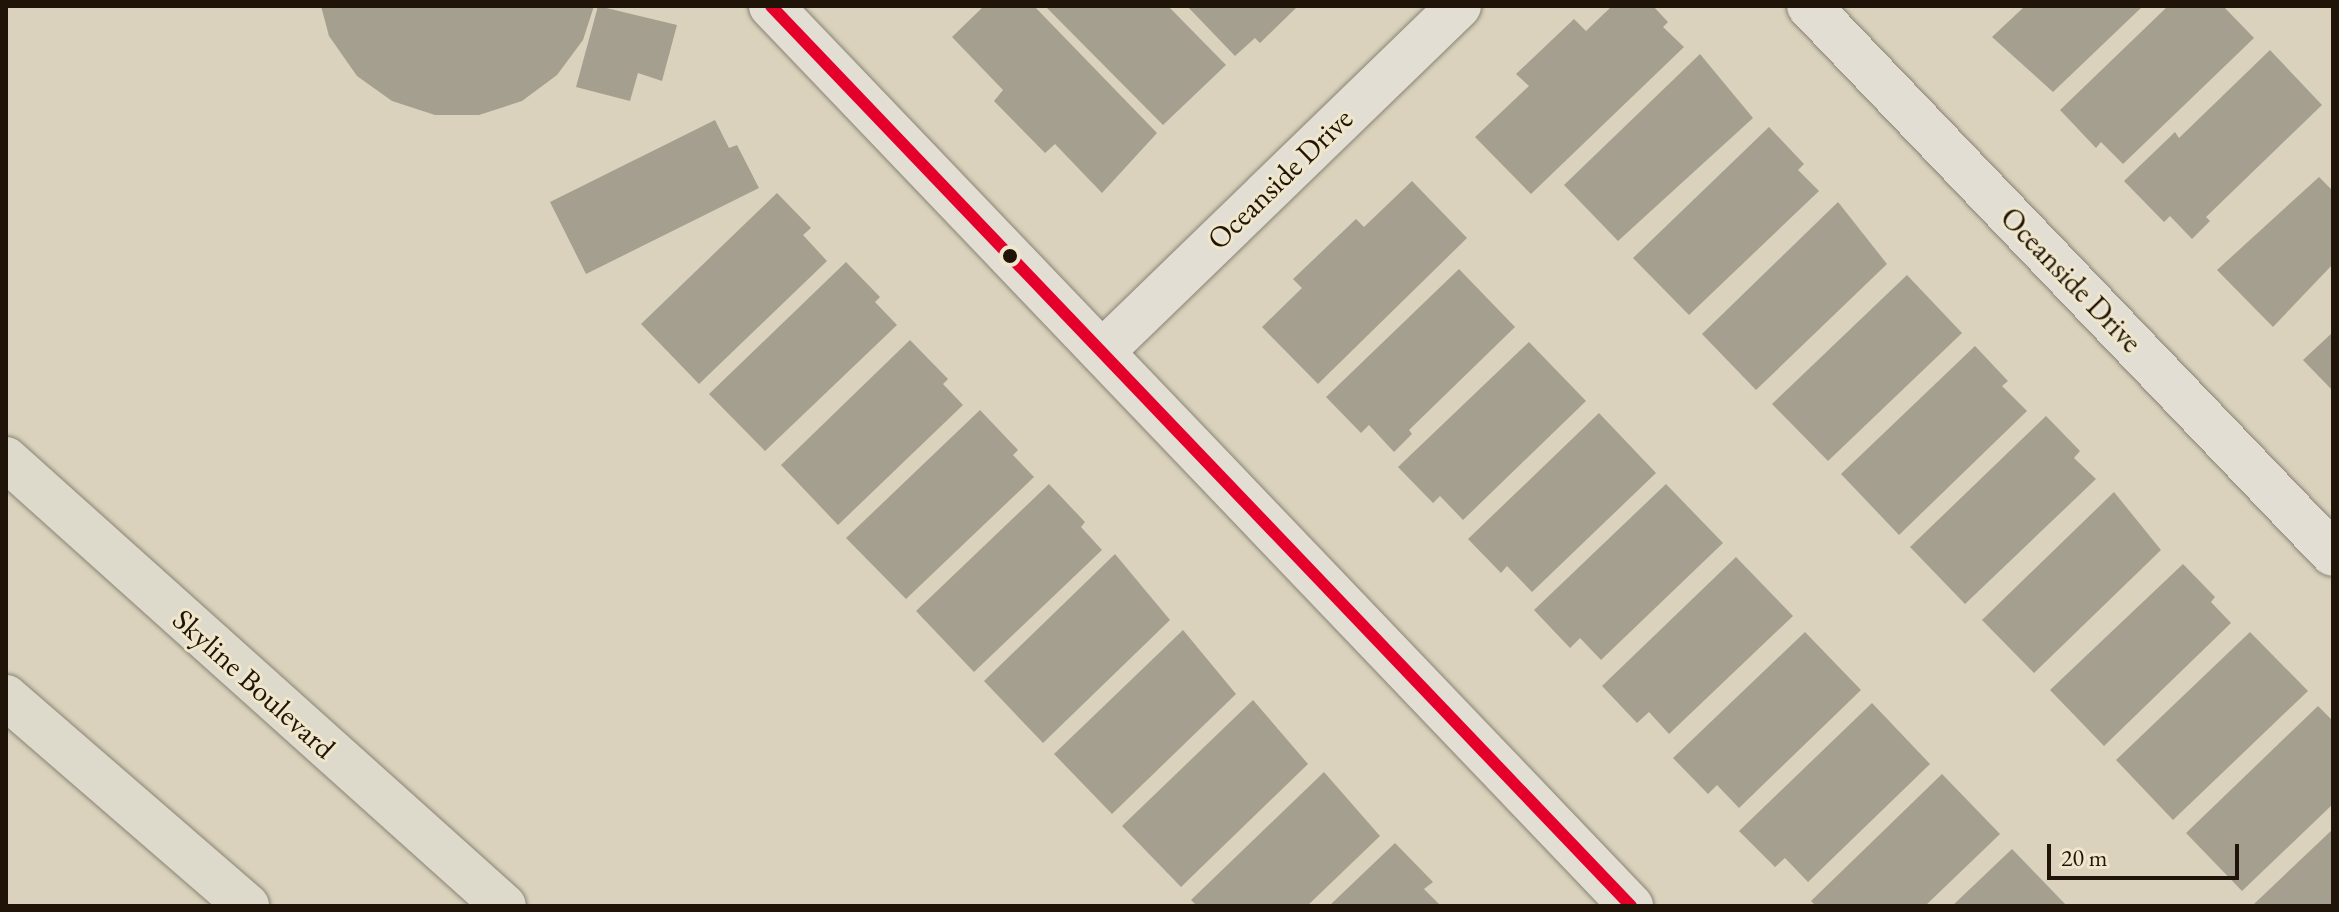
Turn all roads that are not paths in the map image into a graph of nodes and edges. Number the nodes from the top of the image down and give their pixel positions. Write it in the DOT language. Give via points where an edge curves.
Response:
graph roads {
  1 [pos="771,6"];
  2 [pos="1459,6"];
  3 [pos="1809,6"];
  4 [pos="1102,352"];
  5 [pos="6,459"];
  6 [pos="2333,554"];
  7 [pos="6,697"];
  8 [pos="247,906"];
  9 [pos="504,906"];
  10 [pos="1631,906"];
  1 -- 4 [label="street"];
  2 -- 4 [label="street, Oceanside Drive"];
  3 -- 6 [label="street, Oceanside Drive"];
  4 -- 10 [label="street"];
  5 -- 9 [label="main road, Skyline Boulevard"];
  7 -- 8 [label="main road"];
}
